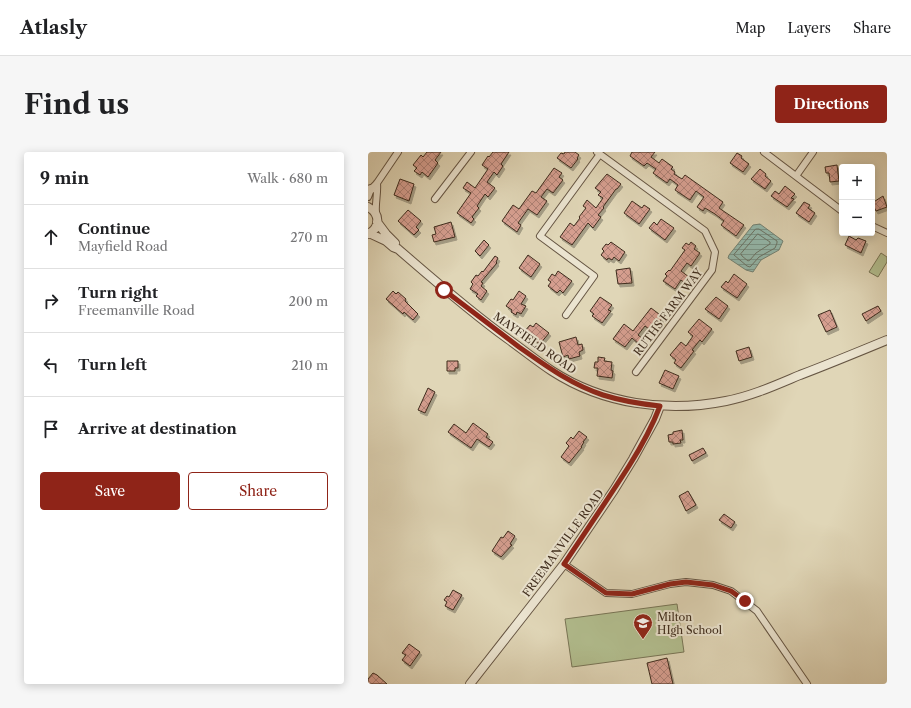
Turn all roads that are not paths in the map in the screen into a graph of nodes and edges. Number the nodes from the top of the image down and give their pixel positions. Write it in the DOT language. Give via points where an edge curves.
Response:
graph roads {
  1 [pos="398,152"];
  2 [pos="471,152"];
  3 [pos="764,152"];
  4 [pos="813,152"];
  5 [pos="599,153"];
  6 [pos="796,176"];
  7 [pos="377,183"];
  8 [pos="369,192"];
  9 [pos="435,199"];
  10 [pos="368,207"];
  11 [pos="839,209"];
  12 [pos="376,217"];
  13 [pos="875,227"];
  14 [pos="887,233"];
  15 [pos="368,234"];
  16 [pos="398,249"];
  17 [pos="566,315"];
  18 [pos="887,340"];
  19 [pos="636,372"];
  20 [pos="660,406"];
  21 [pos="564,564"];
  22 [pos="470,684"];
  23 [pos="807,684"];
  1 -- 7 [label="street"];
  2 -- 9 [label="street"];
  3 -- 6 [label="street"];
  4 -- 6 [label="street"];
  5 -- 17 [label="street" via="540,236 594,276"];
  5 -- 19 [label="street, RUTHS FARM WAY" via="705,231 715,252 712,270"];
  6 -- 11 [label="street"];
  7 -- 8 [label="street"];
  7 -- 12 [label="street"];
  10 -- 12 [label="street, MAYFIELD ROAD"];
  12 -- 15 [label="street" via="374,229"];
  12 -- 16 [label="street, MAYFIELD ROAD"];
  13 -- 14 [label="street"];
  15 -- 16 [label="street, MAYFIELD ROAD"];
  16 -- 20 [label="street, MAYFIELD ROAD" via="444,290 551,370 575,384 603,395"];
  18 -- 20 [label="street, MAYFIELD ROAD" via="751,394 727,401"];
  20 -- 21 [label="street, FREEMANVILLE ROAD" via="614,490"];
  21 -- 22 [label="street, FREEMANVILLE ROAD"];
  21 -- 23 [label="street" via="606,593 632,594 686,582 713,585 731,591 757,611"];
}
